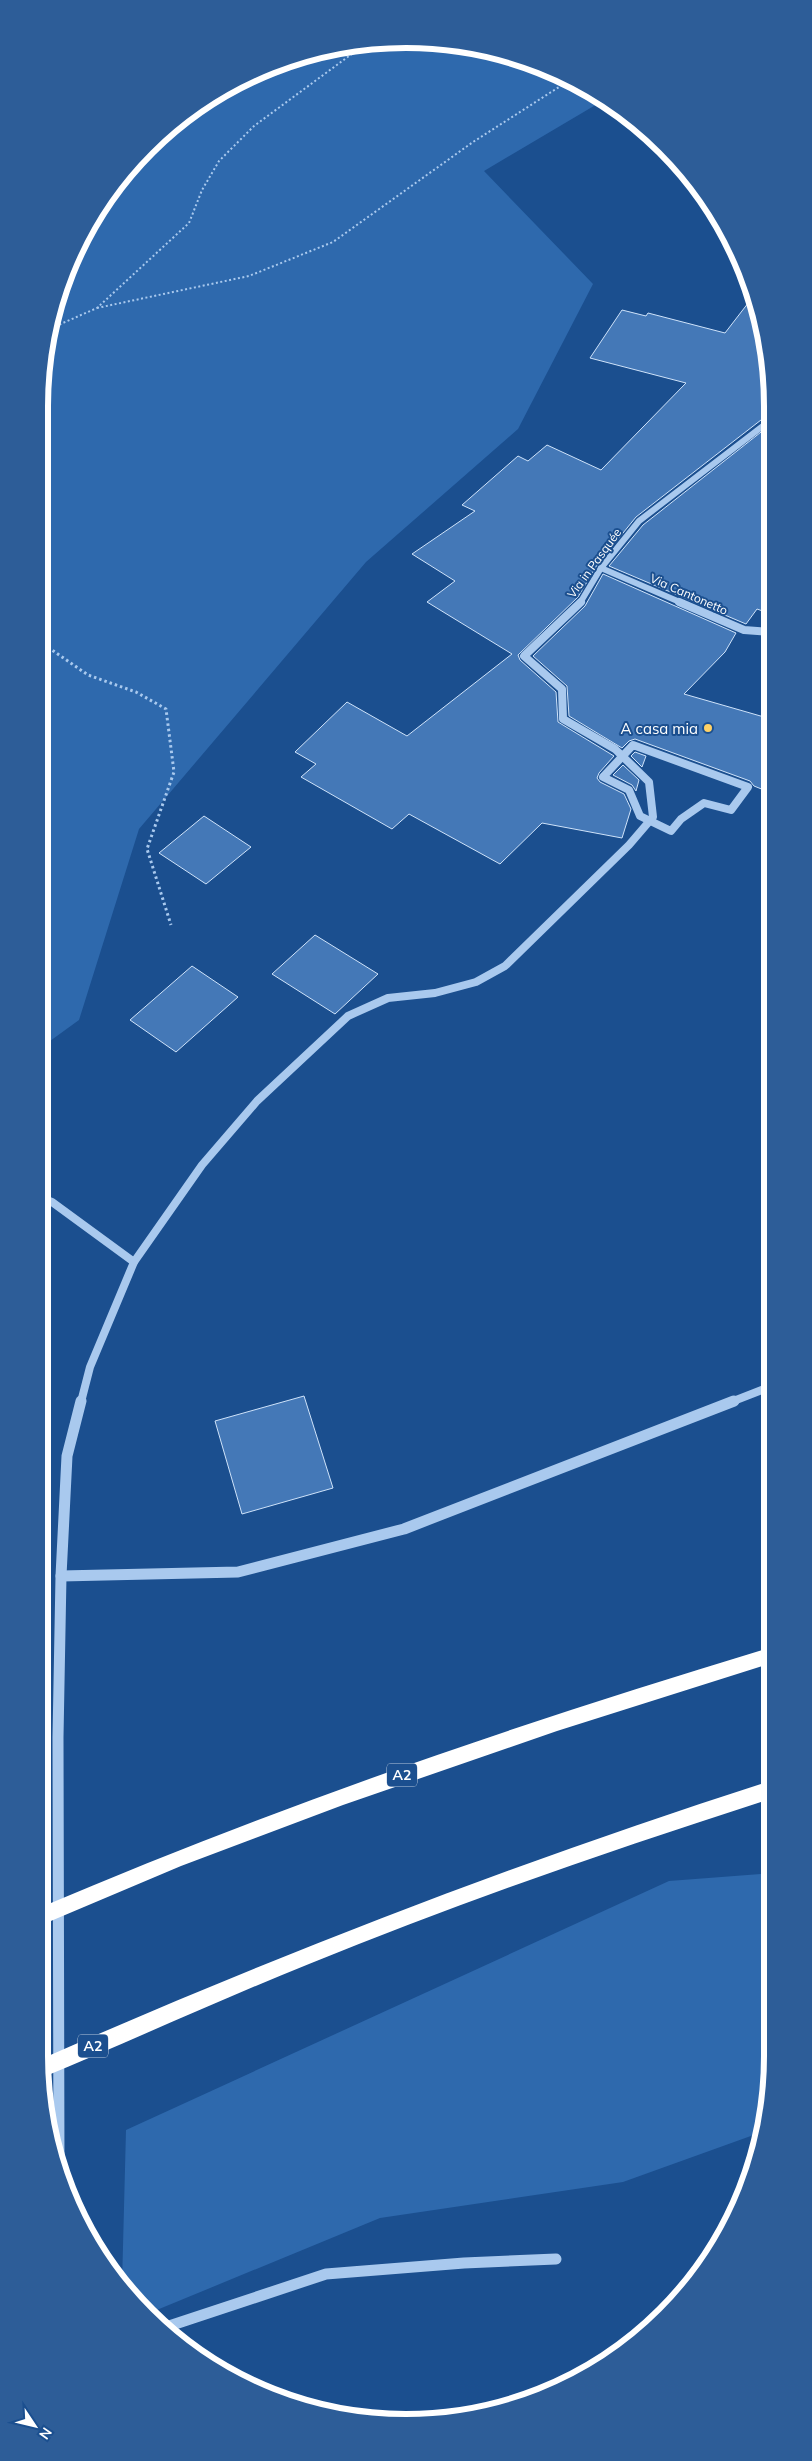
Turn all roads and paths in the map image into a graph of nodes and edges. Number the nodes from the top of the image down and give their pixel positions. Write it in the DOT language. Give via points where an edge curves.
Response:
graph roads {
  1 [pos="355,52"];
  2 [pos="564,84"];
  3 [pos="97,308"];
  4 [pos="57,326"];
  5 [pos="764,425"];
  6 [pos="601,568"];
  7 [pos="764,631"];
  8 [pos="48,647"];
  9 [pos="622,756"];
  10 [pos="650,821"];
  11 [pos="171,925"];
  12 [pos="48,1200"];
  13 [pos="134,1262"];
  14 [pos="764,1389"];
  15 [pos="61,1576"];
  16 [pos="764,1657"];
  17 [pos="764,1792"];
  18 [pos="48,1913"];
  19 [pos="48,2065"];
  20 [pos="59,2144"];
  21 [pos="556,2259"];
  22 [pos="171,2325"];
  1 -- 3 [label="path" via="254,126 219,161 202,190 189,223"];
  2 -- 3 [label="path" via="473,142 333,242 249,276"];
  3 -- 4 [label="path"];
  5 -- 6 [label="street, Via in Pasquée" via="639,520"];
  6 -- 7 [label="street, Via Cantonetto" via="744,630"];
  6 -- 9 [label="street, Via in Pasquée" via="580,602 524,656 562,689 563,719"];
  8 -- 11 [label="path" via="88,675 136,692 166,710 174,772 146,848"];
  9 -- 10 [label="street" via="649,782 653,818"];
  9 -- 10 [label="street" via="603,777 629,790 640,816"];
  9 -- 10 [label="street" via="633,745 748,787 731,810 704,803 681,819 671,831"];
  10 -- 13 [label="street" via="505,966 476,982 435,993 388,998 348,1016 257,1101 202,1164"];
  12 -- 13 [label="street"];
  13 -- 15 [label="street" via="90,1367 67,1456"];
  14 -- 15 [label="street" via="404,1529 238,1572"];
  15 -- 20 [label="street"];
  16 -- 18 [label="highway, A2" via="517,1734 200,1849"];
  17 -- 19 [label="highway, A2" via="402,1918 145,2022"];
  21 -- 22 [label="street" via="326,2274"];
}
